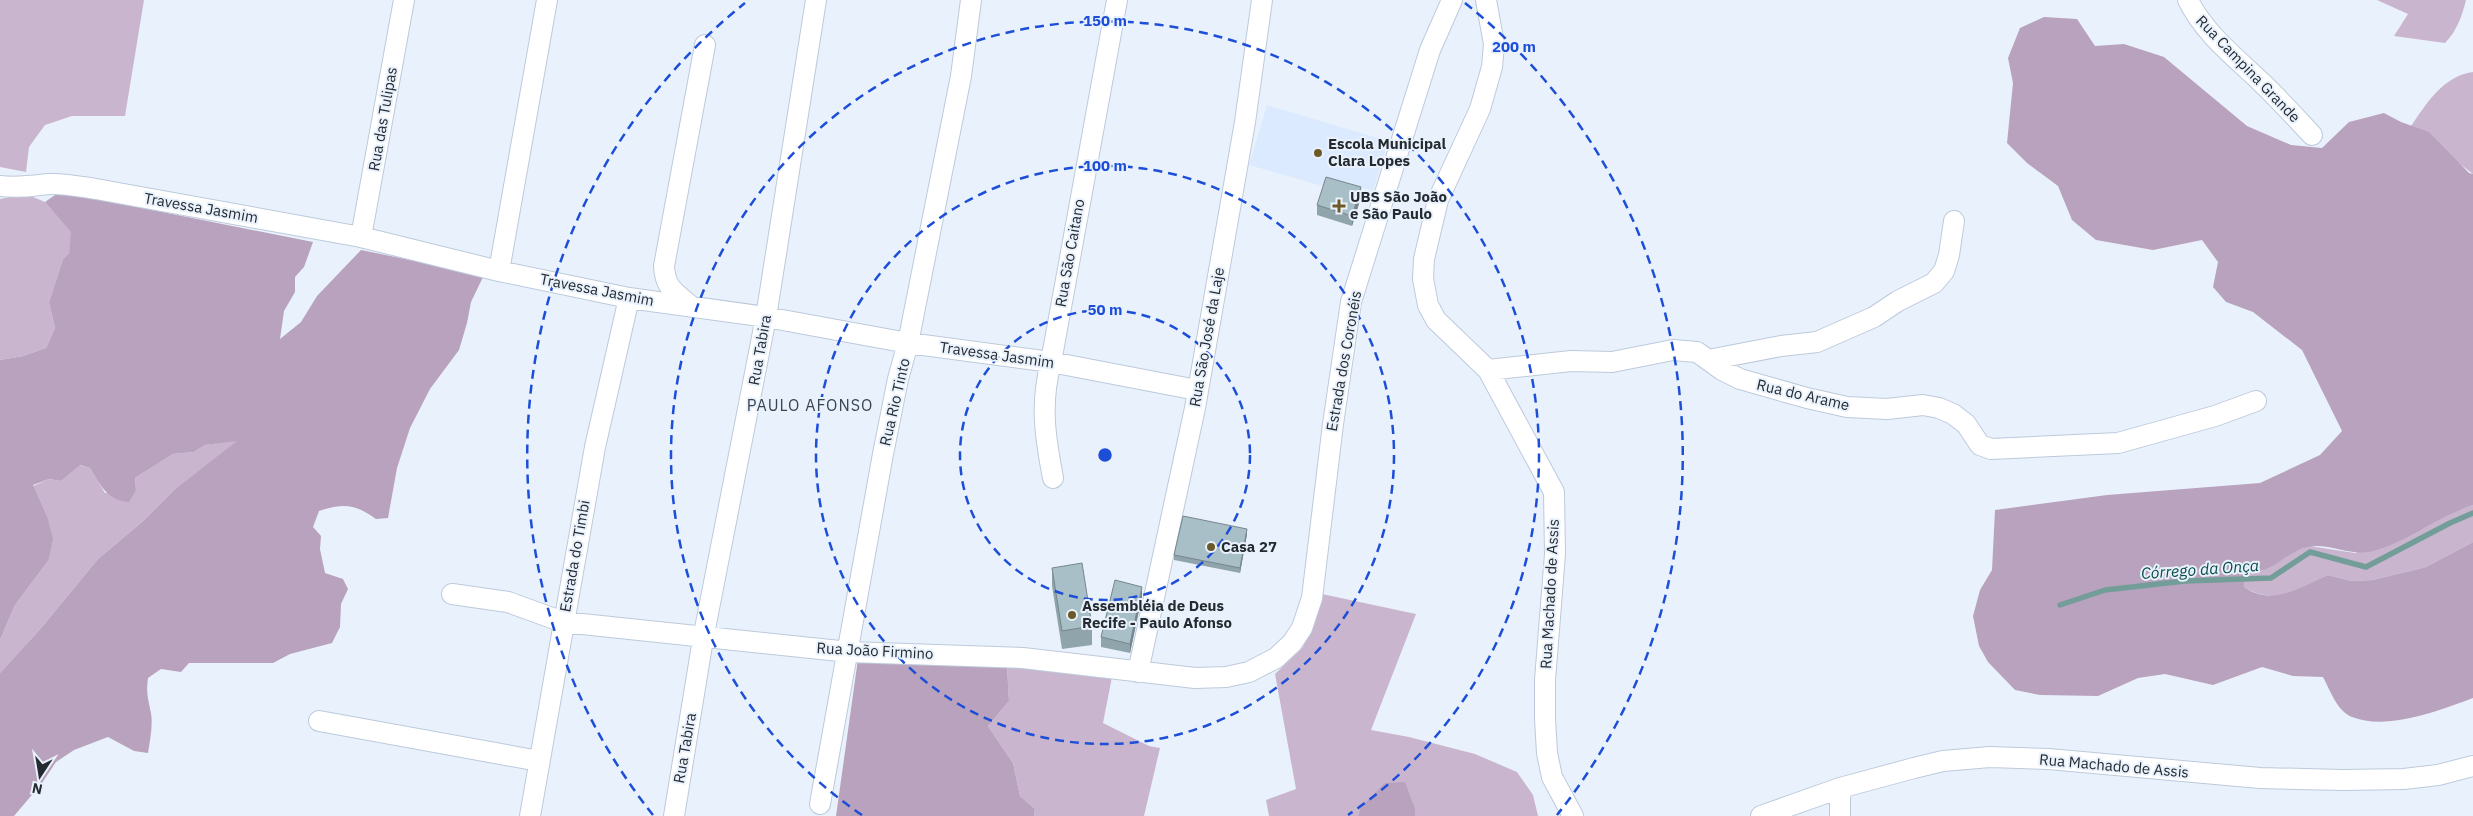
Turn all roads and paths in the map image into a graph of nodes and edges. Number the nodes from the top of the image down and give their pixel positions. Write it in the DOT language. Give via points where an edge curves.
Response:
graph roads {
  1 [pos="404,0"];
  2 [pos="547,0"];
  3 [pos="816,0"];
  4 [pos="971,0"];
  5 [pos="1117,0"];
  6 [pos="1262,0"];
  7 [pos="1452,0"];
  8 [pos="1486,0"];
  9 [pos="2188,0"];
  10 [pos="705,45"];
  11 [pos="2312,135"];
  12 [pos="0,186"];
  13 [pos="1954,221"];
  14 [pos="362,237"];
  15 [pos="499,271"];
  16 [pos="628,298"];
  17 [pos="692,307"];
  18 [pos="766,318"];
  19 [pos="908,344"];
  20 [pos="1708,360"];
  21 [pos="1051,362"];
  22 [pos="1488,370"];
  23 [pos="1197,390"];
  24 [pos="2256,401"];
  25 [pos="1053,478"];
  26 [pos="452,594"];
  27 [pos="563,622"];
  28 [pos="703,638"];
  29 [pos="1292,644"];
  30 [pos="849,652"];
  31 [pos="1138,672"];
  32 [pos="319,721"];
  33 [pos="539,761"];
  34 [pos="2473,766"];
  35 [pos="1840,788"];
  36 [pos="820,804"];
  37 [pos="530,816"];
  38 [pos="674,816"];
  39 [pos="1573,816"];
  40 [pos="1761,816"];
  41 [pos="1840,816"];
  1 -- 14 [label="street, Rua das Tulipas"];
  2 -- 15 [label="street"];
  3 -- 18 [label="street, Rua Tabira"];
  4 -- 19 [label="street, Rua Rio Tinto" via="962,76"];
  5 -- 21 [label="street, Rua São Caitano"];
  6 -- 23 [label="street, Rua São José da Laje" via="1245,122"];
  7 -- 29 [label="street, Estrada dos Coronéis" via="1430,50 1351,302 1332,424 1315,582 1302,628"];
  8 -- 22 [label="street, Rua Machado de Assis" via="1494,44 1492,67 1480,109 1438,200 1424,259 1423,280 1428,304 1436,320"];
  9 -- 11 [label="street, Rua Campina Grande" via="2210,33"];
  10 -- 17 [label="street" via="664,266 664,279 669,288"];
  12 -- 14 [label="street, Travessa Jasmim" via="24,188 67,184"];
  13 -- 20 [label="street" via="1944,271 1934,282 1874,317 1817,342"];
  14 -- 15 [label="street, Travessa Jasmim"];
  15 -- 16 [label="street, Travessa Jasmim"];
  16 -- 17 [label="street, Travessa Jasmim"];
  16 -- 27 [label="street, Estrada do Timbi" via="595,447"];
  17 -- 18 [label="street, Travessa Jasmim"];
  18 -- 19 [label="street, Travessa Jasmim"];
  18 -- 28 [label="street, Rua Tabira"];
  19 -- 21 [label="street, Travessa Jasmim"];
  19 -- 30 [label="street, Rua Rio Tinto" via="883,454"];
  20 -- 22 [label="street, Rua do Arame" via="1697,352 1674,350 1620,361 1571,361"];
  20 -- 24 [label="street, Rua do Arame" via="1740,379 1839,405 1887,409 1923,405 1939,408 1966,424 1980,445 1991,449 2118,443 2181,427"];
  21 -- 23 [label="street, Travessa Jasmim"];
  21 -- 25 [label="street, Rua São Caitano" via="1045,384 1044,431"];
  22 -- 39 [label="street, Rua Machado de Assis" via="1554,492 1555,554 1544,719 1552,777"];
  23 -- 31 [label="street, Rua São José da Laje"];
  26 -- 27 [label="street, Rua João Firmino" via="508,602"];
  27 -- 28 [label="street, Rua João Firmino"];
  27 -- 33 [label="street, Estrada do Timbi"];
  28 -- 30 [label="street, Rua João Firmino"];
  28 -- 38 [label="street, Rua Tabira"];
  29 -- 31 [label="street, Rua João Firmino" via="1276,658 1249,672 1226,677 1195,678"];
  30 -- 31 [label="street, Rua João Firmino" via="1024,658"];
  30 -- 36 [label="street, Rua Rio Tinto"];
  32 -- 33 [label="street"];
  33 -- 37 [label="street, Estrada do Timbi"];
  34 -- 35 [label="street, Rua Machado de Assis" via="2430,776 2343,780 2260,778 2049,759 1990,757 1943,761"];
  35 -- 40 [label="street, Rua Machado de Assis"];
  35 -- 41 [label="street"];
}
